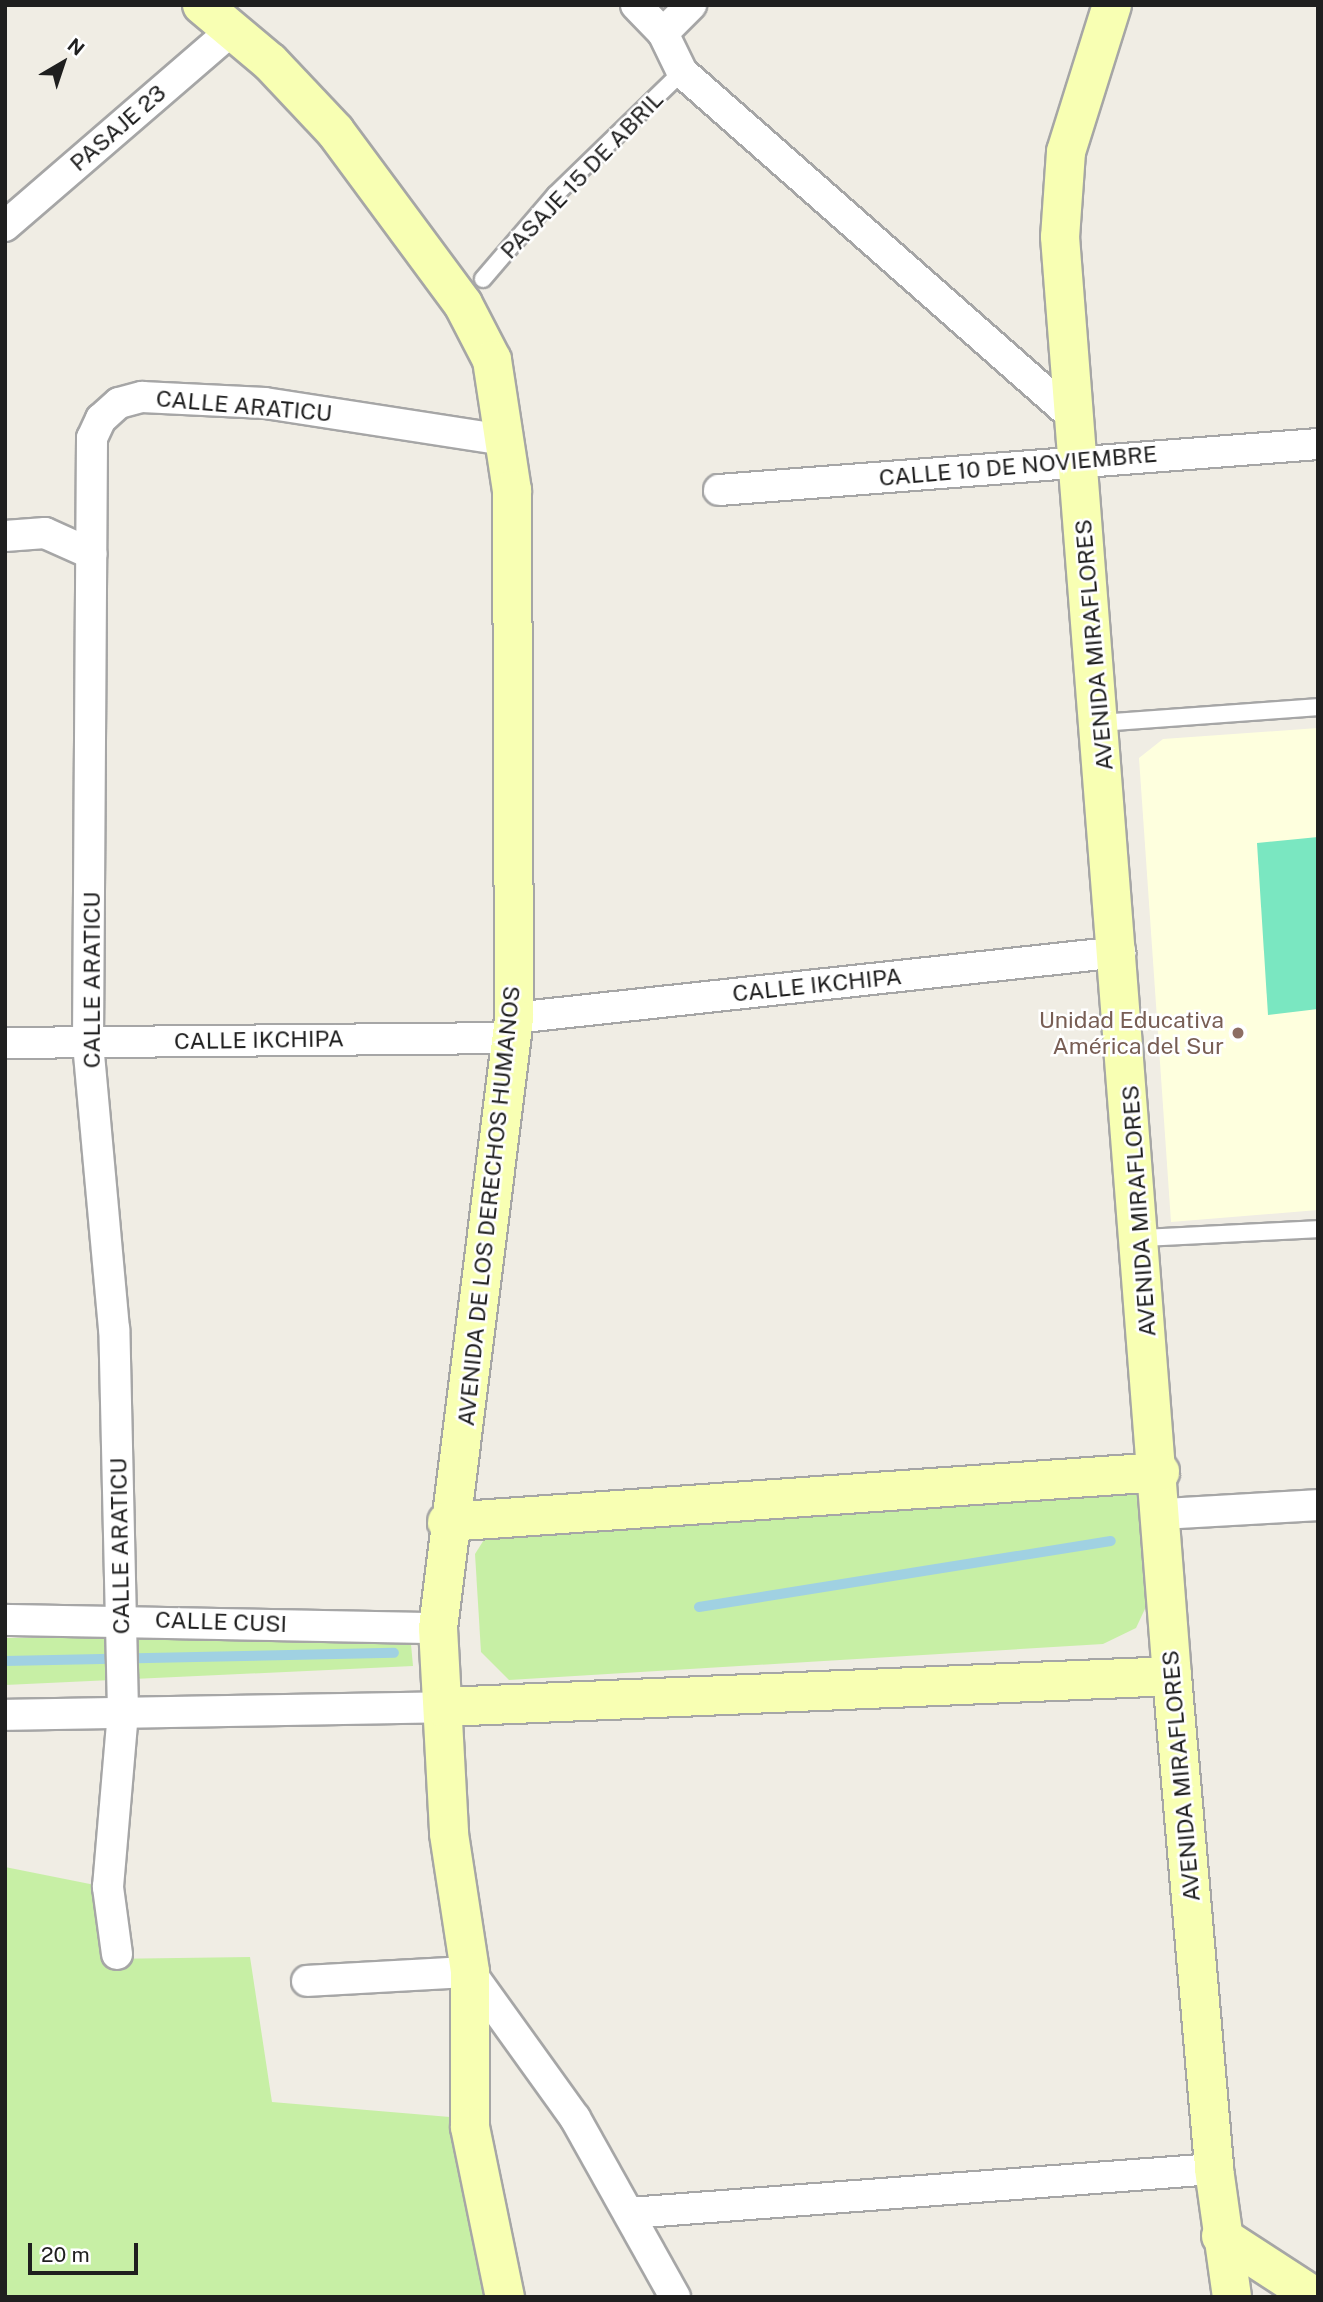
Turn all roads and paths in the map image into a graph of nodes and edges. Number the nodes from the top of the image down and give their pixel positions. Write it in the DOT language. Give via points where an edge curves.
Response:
graph roads {
  1 [pos="202,5"];
  2 [pos="636,5"];
  3 [pos="691,5"];
  4 [pos="1112,5"];
  5 [pos="231,31"];
  6 [pos="663,33"];
  7 [pos="682,72"];
  8 [pos="5,226"];
  9 [pos="483,279"];
  10 [pos="1070,414"];
  11 [pos="504,440"];
  12 [pos="1318,444"];
  13 [pos="1079,460"];
  14 [pos="719,489"];
  15 [pos="5,536"];
  16 [pos="92,554"];
  17 [pos="1318,707"];
  18 [pos="1101,723"];
  19 [pos="1120,952"];
  20 [pos="513,1028"];
  21 [pos="88,1042"];
  22 [pos="5,1043"];
  23 [pos="1318,1229"];
  24 [pos="1140,1238"];
  25 [pos="1160,1472"];
  26 [pos="1318,1504"];
  27 [pos="1163,1514"];
  28 [pos="446,1522"];
  29 [pos="5,1620"];
  30 [pos="122,1620"];
  31 [pos="438,1628"];
  32 [pos="1172,1676"];
  33 [pos="443,1707"];
  34 [pos="123,1712"];
  35 [pos="5,1715"];
  36 [pos="117,1954"];
  37 [pos="470,1972"];
  38 [pos="307,1980"];
  39 [pos="1214,2169"];
  40 [pos="629,2213"];
  41 [pos="1222,2236"];
  42 [pos="505,2297"];
  43 [pos="675,2297"];
  44 [pos="1232,2297"];
  45 [pos="1315,2297"];
  1 -- 5 [label="street, AVENIDA DE LOS DERECHOS HUMANOS"];
  2 -- 6 [label="street"];
  3 -- 6 [label="street"];
  4 -- 10 [label="street, AVENIDA MIRAFLORES" via="1066,152 1060,237"];
  5 -- 8 [label="street, PASAJE 23"];
  5 -- 11 [label="street, AVENIDA DE LOS DERECHOS HUMANOS" via="335,131 463,304 492,360"];
  6 -- 7 [label="street"];
  7 -- 9 [label="lane, PASAJE 15 DE ABRIL" via="555,195"];
  7 -- 10 [label="street"];
  10 -- 13 [label="street, AVENIDA MIRAFLORES"];
  11 -- 16 [label="street, CALLE ARATICU" via="265,403 142,397 101,419 92,438"];
  11 -- 20 [label="street, AVENIDA DE LOS DERECHOS HUMANOS" via="512,490 517,732"];
  12 -- 13 [label="street, CALLE 10 DE NOVIEMBRE"];
  13 -- 14 [label="street, CALLE 10 DE NOVIEMBRE"];
  13 -- 18 [label="street, AVENIDA MIRAFLORES"];
  15 -- 16 [label="street" via="45,533"];
  16 -- 21 [label="street, CALLE ARATICU"];
  17 -- 18 [label="lane"];
  18 -- 19 [label="street, AVENIDA MIRAFLORES"];
  19 -- 20 [label="street, CALLE IKCHIPA"];
  19 -- 24 [label="street, AVENIDA MIRAFLORES"];
  20 -- 21 [label="street, CALLE IKCHIPA"];
  20 -- 28 [label="street, AVENIDA DE LOS DERECHOS HUMANOS" via="467,1420"];
  21 -- 22 [label="street, CALLE IKCHIPA"];
  21 -- 30 [label="street, CALLE ARATICU" via="114,1329"];
  23 -- 24 [label="lane"];
  24 -- 25 [label="street, AVENIDA MIRAFLORES"];
  25 -- 27 [label="street, AVENIDA MIRAFLORES"];
  25 -- 28 [label="street"];
  26 -- 27 [label="street"];
  27 -- 32 [label="street, AVENIDA MIRAFLORES"];
  28 -- 31 [label="street, AVENIDA DE LOS DERECHOS HUMANOS"];
  29 -- 30 [label="street, CALLE CUSI"];
  30 -- 31 [label="street, CALLE CUSI"];
  30 -- 34 [label="street, CALLE ARATICU"];
  31 -- 33 [label="street, AVENIDA DE LOS DERECHOS HUMANOS"];
  32 -- 33 [label="street"];
  32 -- 39 [label="street, AVENIDA MIRAFLORES"];
  33 -- 34 [label="street"];
  33 -- 37 [label="street, AVENIDA DE LOS DERECHOS HUMANOS" via="449,1835"];
  34 -- 35 [label="street"];
  34 -- 36 [label="street, CALLE ARATICU" via="108,1887"];
  37 -- 38 [label="street"];
  37 -- 40 [label="street" via="575,2118"];
  37 -- 42 [label="street, AVENIDA DE LOS DERECHOS HUMANOS" via="470,2127"];
  39 -- 40 [label="street"];
  39 -- 41 [label="street, AVENIDA MIRAFLORES"];
  40 -- 43 [label="street"];
  41 -- 44 [label="street, AVENIDA MIRAFLORES"];
  41 -- 45 [label="street"];
}
